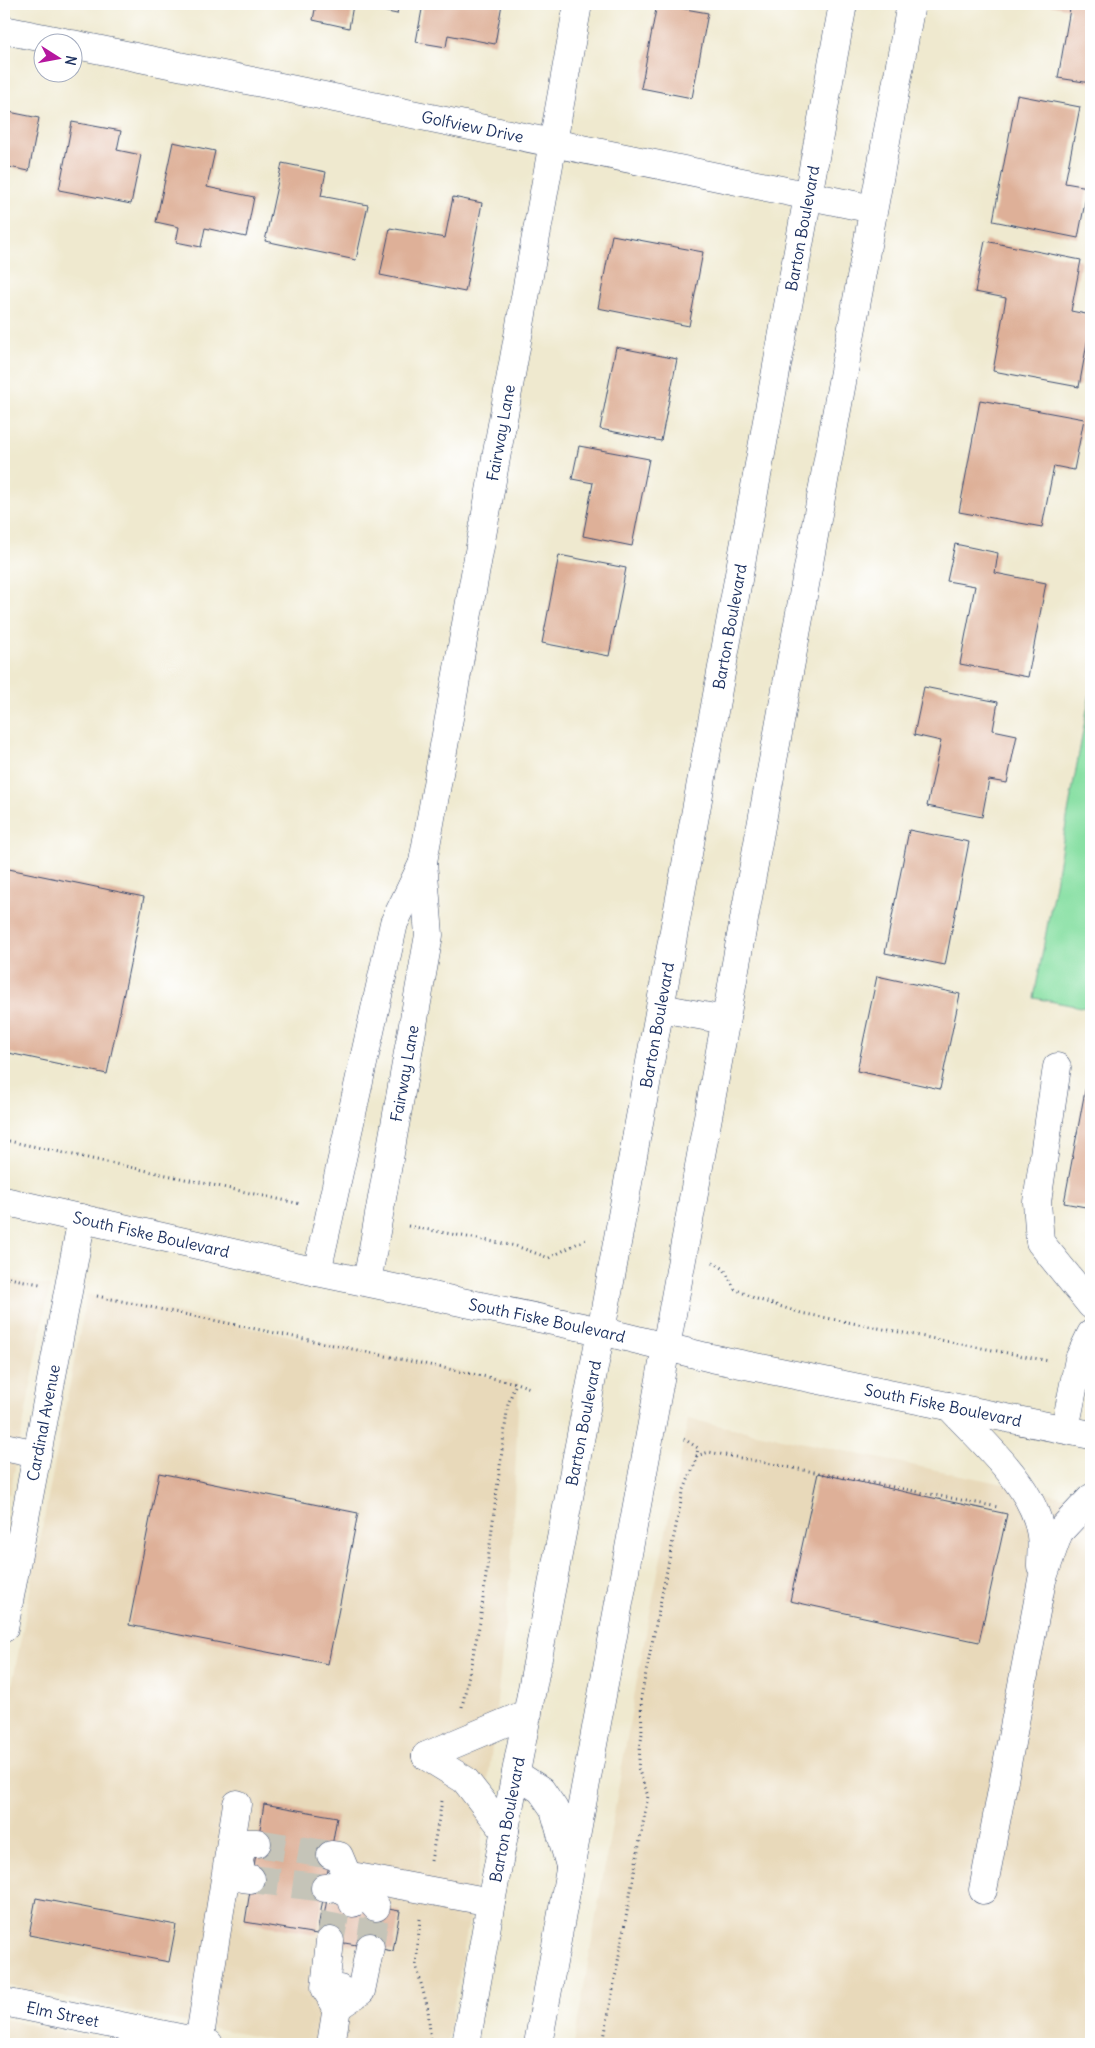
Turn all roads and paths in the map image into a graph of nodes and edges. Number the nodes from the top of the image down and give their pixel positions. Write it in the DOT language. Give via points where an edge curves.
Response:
graph roads {
  1 [pos="578,4"];
  2 [pos="843,4"];
  3 [pos="911,4"];
  4 [pos="4,30"];
  5 [pos="32,36"];
  6 [pos="82,46"];
  7 [pos="552,141"];
  8 [pos="808,195"];
  9 [pos="873,209"];
  10 [pos="423,862"];
  11 [pos="661,1008"];
  12 [pos="725,1020"];
  13 [pos="1057,1066"];
  14 [pos="4,1140"];
  15 [pos="4,1201"];
  16 [pos="309,1206"];
  17 [pos="82,1218"];
  18 [pos="405,1225"];
  19 [pos="594,1234"];
  20 [pos="710,1260"];
  21 [pos="317,1272"];
  22 [pos="4,1277"];
  23 [pos="367,1282"];
  24 [pos="40,1284"];
  25 [pos="87,1294"];
  26 [pos="1091,1305"];
  27 [pos="602,1331"];
  28 [pos="1091,1334"];
  29 [pos="666,1347"];
  30 [pos="1056,1362"];
  31 [pos="516,1383"];
  32 [pos="530,1388"];
  33 [pos="949,1406"];
  34 [pos="1064,1429"];
  35 [pos="1091,1434"];
  36 [pos="684,1439"];
  37 [pos="4,1447"];
  38 [pos="37,1454"];
  39 [pos="696,1456"];
  40 [pos="1091,1498"];
  41 [pos="1003,1508"];
  42 [pos="1042,1580"];
  43 [pos="4,1628"];
  44 [pos="528,1713"];
  45 [pos="451,1758"];
  46 [pos="516,1774"];
  47 [pos="238,1804"];
  48 [pos="505,1831"];
  49 [pos="571,1872"];
  50 [pos="346,1885"];
  51 [pos="426,1889"];
  52 [pos="983,1890"];
  53 [pos="491,1902"];
  54 [pos="4,2002"];
  55 [pos="337,2007"];
  56 [pos="204,2043"];
  57 [pos="331,2044"];
  58 [pos="431,2044"];
  59 [pos="466,2044"];
  60 [pos="538,2044"];
  61 [pos="603,2044"];
  1 -- 7 [label="street, Fairway Lane"];
  2 -- 8 [label="street, Barton Boulevard"];
  3 -- 9 [label="street"];
  4 -- 5 [label="street"];
  6 -- 7 [label="street, Golfview Drive"];
  7 -- 8 [label="street, Golfview Drive"];
  7 -- 10 [label="street, Fairway Lane"];
  8 -- 9 [label="street, Golfview Drive"];
  8 -- 11 [label="street, Barton Boulevard"];
  9 -- 12 [label="street"];
  10 -- 21 [label="street, Fairway Lane" via="394,923"];
  10 -- 23 [label="street, Fairway Lane" via="429,935"];
  11 -- 12 [label="street"];
  11 -- 27 [label="street, Barton Boulevard"];
  12 -- 29 [label="street"];
  13 -- 26 [label="street" via="1037,1202 1040,1242"];
  14 -- 16 [label="path"];
  15 -- 17 [label="street, South Fiske Boulevard"];
  17 -- 21 [label="street, South Fiske Boulevard"];
  17 -- 38 [label="street, Cardinal Avenue"];
  18 -- 19 [label="path" via="516,1246 549,1258"];
  20 -- 30 [label="path" via="724,1269 735,1289 801,1313"];
  21 -- 23 [label="street, South Fiske Boulevard"];
  22 -- 24 [label="path"];
  23 -- 27 [label="street, South Fiske Boulevard"];
  25 -- 31 [label="path"];
  27 -- 29 [label="street, South Fiske Boulevard"];
  27 -- 44 [label="street, Barton Boulevard"];
  28 -- 34 [label="street" via="1079,1359"];
  29 -- 33 [label="street, South Fiske Boulevard"];
  29 -- 49 [label="street"];
  31 -- 32 [label="path"];
  31 -- 45 [label="path" via="508,1404 480,1622"];
  33 -- 34 [label="street, South Fiske Boulevard"];
  33 -- 42 [label="street" via="1016,1480 1032,1506 1040,1530"];
  34 -- 35 [label="street, South Fiske Boulevard"];
  36 -- 39 [label="path" via="698,1448"];
  37 -- 38 [label="street"];
  38 -- 43 [label="street, Cardinal Avenue"];
  39 -- 41 [label="path" via="709,1452"];
  39 -- 61 [label="path" via="681,1501 641,1697 642,1733 638,1768 648,1796"];
  40 -- 42 [label="street" via="1059,1532"];
  42 -- 52 [label="street"];
  44 -- 45 [label="street"];
  44 -- 46 [label="street, Barton Boulevard"];
  45 -- 48 [label="street"];
  45 -- 51 [label="path"];
  46 -- 48 [label="street, Barton Boulevard"];
  46 -- 49 [label="street" via="541,1790 554,1809"];
  47 -- 56 [label="street" via="246,1859"];
  48 -- 53 [label="street, Barton Boulevard"];
  49 -- 60 [label="street"];
  50 -- 51 [label="street"];
  51 -- 53 [label="street"];
  51 -- 58 [label="path" via="416,1964 428,2009"];
  53 -- 59 [label="street, Barton Boulevard"];
  54 -- 56 [label="street, Elm Street"];
  55 -- 55 [label="street" via="361,1991 349,1944 324,1988"];
  55 -- 57 [label="street"];
}
